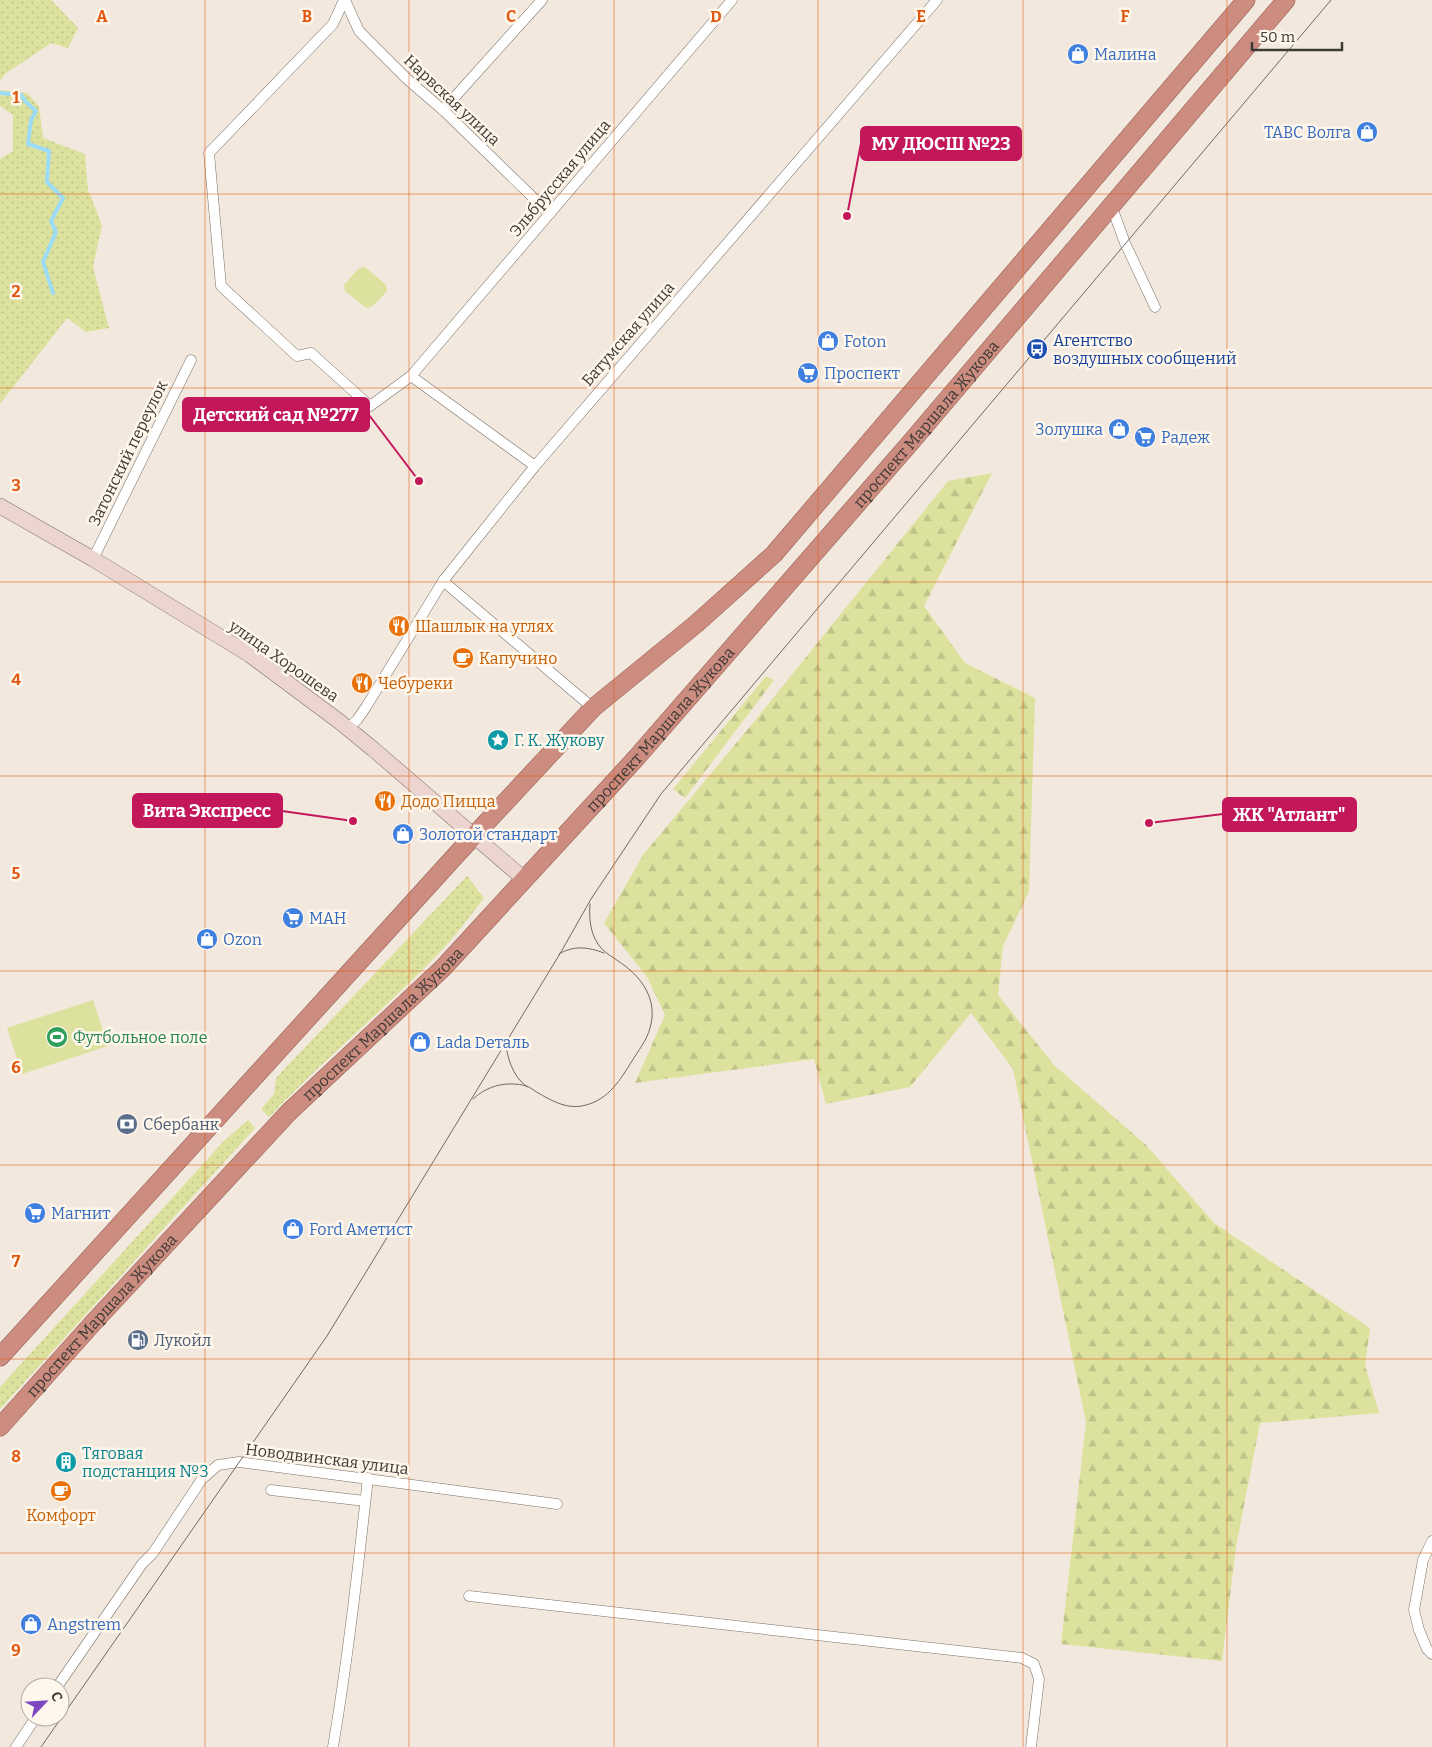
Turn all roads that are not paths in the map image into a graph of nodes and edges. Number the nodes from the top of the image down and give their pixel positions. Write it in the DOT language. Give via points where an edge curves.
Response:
graph roads {
  1 [pos="344,0"];
  2 [pos="542,0"];
  3 [pos="732,0"];
  4 [pos="937,0"];
  5 [pos="1246,0"];
  6 [pos="1286,0"];
  7 [pos="443,110"];
  8 [pos="1111,206"];
  9 [pos="550,214"];
  10 [pos="1155,307"];
  11 [pos="191,360"];
  12 [pos="411,376"];
  13 [pos="535,466"];
  14 [pos="0,506"];
  15 [pos="93,559"];
  16 [pos="443,581"];
  17 [pos="593,708"];
  18 [pos="340,722"];
  19 [pos="474,836"];
  20 [pos="524,879"];
  21 [pos="0,1358"];
  22 [pos="0,1427"];
  23 [pos="368,1478"];
  24 [pos="271,1490"];
  25 [pos="365,1501"];
  26 [pos="557,1504"];
  27 [pos="1432,1541"];
  28 [pos="469,1596"];
  29 [pos="1432,1654"];
  30 [pos="64,1677"];
  31 [pos="29,1727"];
  32 [pos="16,1747"];
  33 [pos="333,1747"];
  34 [pos="1031,1747"];
  1 -- 7 [label="street, Нарвская улица" via="359,31"];
  1 -- 12 [label="street, Эльбрусская улица" via="333,24 209,153 221,286 297,356 311,353 370,406"];
  2 -- 7 [label="street"];
  3 -- 9 [label="street, Эльбрусская улица"];
  4 -- 13 [label="street, Батумская улица"];
  5 -- 17 [label="highway, проспект Маршала Жукова" via="774,554 696,624"];
  6 -- 8 [label="highway, проспект Маршала Жукова"];
  7 -- 9 [label="street, Нарвская улица"];
  8 -- 10 [label="street"];
  8 -- 20 [label="highway, проспект Маршала Жукова" via="690,697"];
  9 -- 12 [label="street, Эльбрусская улица"];
  11 -- 15 [label="street, Затонский переулок"];
  12 -- 13 [label="street"];
  13 -- 16 [label="street, Батумская улица"];
  14 -- 15 [label="main road, улица Хорошева"];
  15 -- 18 [label="main road, улица Хорошева" via="250,655"];
  16 -- 17 [label="street"];
  16 -- 18 [label="street, Батумская улица" via="357,720 348,728"];
  17 -- 19 [label="highway, проспект Маршала Жукова"];
  18 -- 19 [label="main road, улица Хорошева"];
  19 -- 20 [label="main road, улица Хорошева"];
  19 -- 21 [label="highway, проспект Маршала Жукова"];
  20 -- 22 [label="highway, проспект Маршала Жукова" via="443,968 289,1112"];
  23 -- 25 [label="street"];
  23 -- 26 [label="street, Новодвинская улица"];
  23 -- 30 [label="street, Новодвинская улица" via="239,1462 218,1465 202,1479"];
  24 -- 25 [label="street"];
  25 -- 33 [label="street" via="343,1690"];
  27 -- 29 [label="street" via="1423,1560 1414,1610 1427,1650"];
  28 -- 34 [label="street" via="1022,1658 1034,1664 1039,1679"];
  31 -- 32 [label="street"];
}
